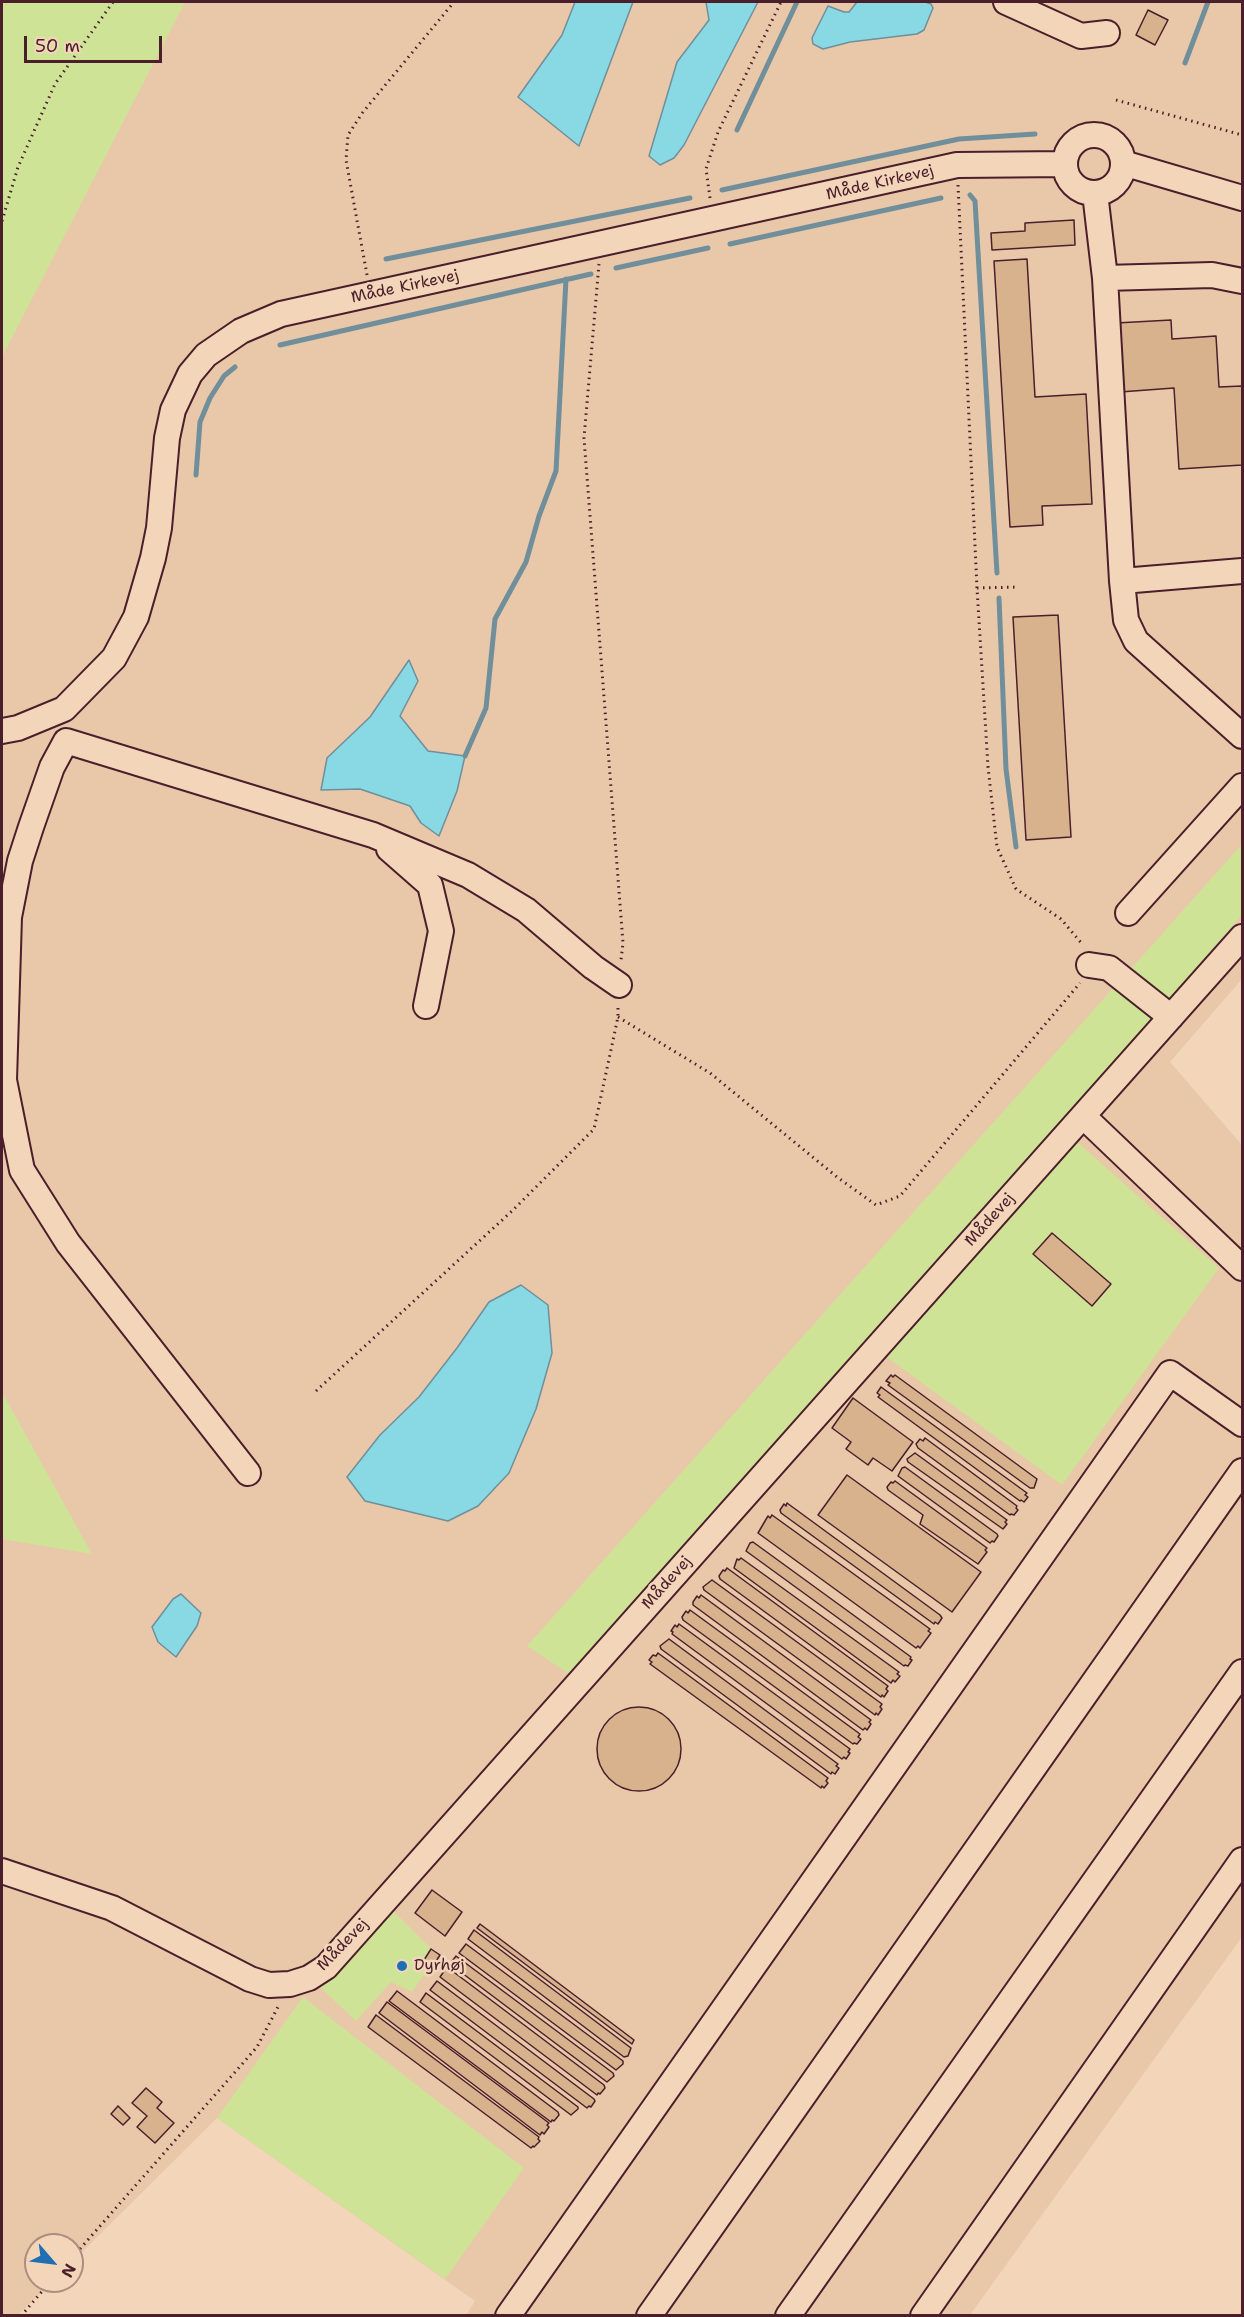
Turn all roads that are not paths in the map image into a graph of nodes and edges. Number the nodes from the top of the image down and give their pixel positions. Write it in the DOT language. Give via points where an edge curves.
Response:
graph roads {
  1 [pos="1006,2"];
  2 [pos="1107,33"];
  3 [pos="1123,163"];
  4 [pos="1065,164"];
  5 [pos="1095,193"];
  6 [pos="1242,198"];
  7 [pos="1105,278"];
  8 [pos="1242,281"];
  9 [pos="1242,571"];
  10 [pos="1122,581"];
  11 [pos="64,709"];
  12 [pos="2,731"];
  13 [pos="1242,736"];
  14 [pos="66,741"];
  15 [pos="1242,786"];
  16 [pos="373,836"];
  17 [pos="1128,913"];
  18 [pos="1242,937"];
  19 [pos="1089,965"];
  20 [pos="619,985"];
  21 [pos="426,1006"];
  22 [pos="1171,1017"];
  23 [pos="1083,1116"];
  24 [pos="1242,1268"];
  25 [pos="1242,1424"];
  26 [pos="1242,1471"];
  27 [pos="248,1473"];
  28 [pos="1242,1672"];
  29 [pos="1242,1860"];
  30 [pos="2,1871"];
  31 [pos="508,2316"];
  32 [pos="649,2316"];
  33 [pos="789,2316"];
  34 [pos="923,2316"];
  1 -- 2 [label="street" via="1082,36"];
  3 -- 4 [label="street" via="1116,145 1099,135 1089,135 1072,145"];
  3 -- 5 [label="street" via="1115,184"];
  3 -- 6 [label="street"];
  4 -- 5 [label="street" via="1071,181 1086,192"];
  4 -- 11 [label="street, Måde Kirkevej" via="957,165 281,314 241,332 206,355 180,392 167,438 159,528 147,587 114,658"];
  5 -- 7 [label="street"];
  7 -- 8 [label="street" via="1212,275"];
  7 -- 10 [label="street"];
  9 -- 10 [label="street"];
  10 -- 13 [label="street" via="1126,620 1136,641"];
  11 -- 12 [label="street, Måde Kirkevej"];
  11 -- 14 [label="street" via="59,724"];
  14 -- 16 [label="street"];
  14 -- 27 [label="street" via="52,767 31,827 9,917 4,1080 22,1170 68,1243"];
  15 -- 17 [label="street"];
  16 -- 20 [label="street" via="468,875 526,910"];
  16 -- 21 [label="street" via="430,885 441,931"];
  18 -- 22 [label="street, Mådevej"];
  19 -- 22 [label="street" via="1109,968"];
  22 -- 23 [label="street, Mådevej"];
  23 -- 24 [label="street"];
  23 -- 30 [label="street, Mådevej" via="326,1967 309,1978 269,1985 112,1908"];
  25 -- 31 [label="street" via="1170,1373"];
  26 -- 32 [label="street"];
  28 -- 33 [label="street"];
  29 -- 34 [label="street"];
}
